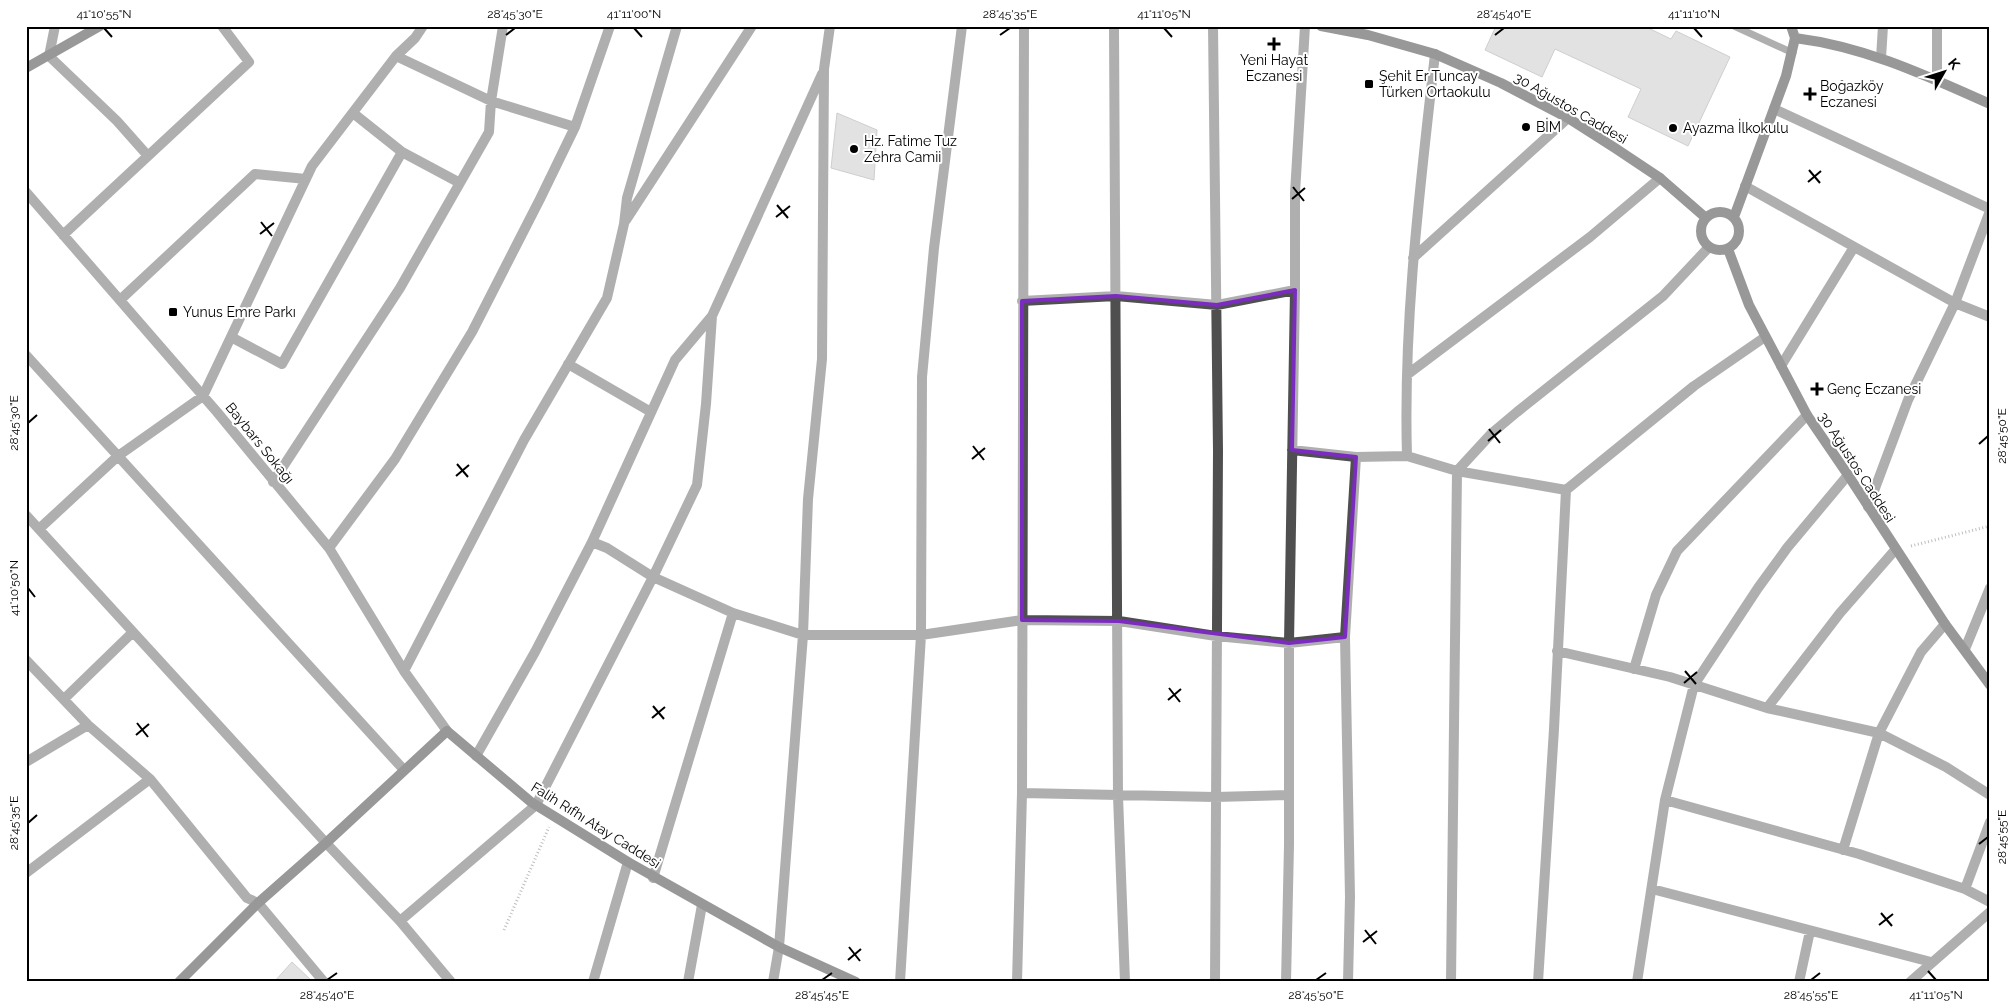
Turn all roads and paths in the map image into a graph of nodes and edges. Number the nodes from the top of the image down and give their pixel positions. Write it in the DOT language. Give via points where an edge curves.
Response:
graph roads {
  1 [pos="55,26"];
  2 [pos="100,26"];
  3 [pos="222,26"];
  4 [pos="423,26"];
  5 [pos="503,26"];
  6 [pos="610,26"];
  7 [pos="677,26"];
  8 [pos="752,26"];
  9 [pos="830,26"];
  10 [pos="962,26"];
  11 [pos="1024,26"];
  12 [pos="1114,26"];
  13 [pos="1213,26"];
  14 [pos="1305,26"];
  15 [pos="1320,26"];
  16 [pos="1734,26"];
  17 [pos="1791,26"];
  18 [pos="1883,26"];
  19 [pos="1937,26"];
  20 [pos="1794,38"];
  21 [pos="1793,53"];
  22 [pos="1435,54"];
  23 [pos="49,56"];
  24 [pos="396,56"];
  25 [pos="1881,58"];
  26 [pos="26,68"];
  27 [pos="824,69"];
  28 [pos="1937,81"];
  29 [pos="491,101"];
  30 [pos="1990,104"];
  31 [pos="1774,110"];
  32 [pos="353,113"];
  33 [pos="1568,118"];
  34 [pos="575,127"];
  35 [pos="402,152"];
  36 [pos="148,156"];
  37 [pos="1660,178"];
  38 [pos="306,179"];
  39 [pos="460,183"];
  40 [pos="1745,186"];
  41 [pos="26,192"];
  42 [pos="1990,210"];
  43 [pos="1734,217"];
  44 [pos="1706,218"];
  45 [pos="624,224"];
  46 [pos="63,234"];
  47 [pos="1709,247"];
  48 [pos="1854,247"];
  49 [pos="1728,249"];
  50 [pos="1413,258"];
  51 [pos="1295,290"];
  52 [pos="1116,296"];
  53 [pos="120,300"];
  54 [pos="1022,301"];
  55 [pos="1955,303"];
  56 [pos="1217,305"];
  57 [pos="712,316"];
  58 [pos="1990,318"];
  59 [pos="231,337"];
  60 [pos="1765,337"];
  61 [pos="26,355"];
  62 [pos="568,364"];
  63 [pos="1781,366"];
  64 [pos="1408,374"];
  65 [pos="203,396"];
  66 [pos="652,412"];
  67 [pos="1807,416"];
  68 [pos="1292,450"];
  69 [pos="118,456"];
  70 [pos="1407,456"];
  71 [pos="1356,458"];
  72 [pos="1457,471"];
  73 [pos="1848,475"];
  74 [pos="274,482"];
  75 [pos="1566,490"];
  76 [pos="1868,507"];
  77 [pos="26,516"];
  78 [pos="1990,526"];
  79 [pos="39,529"];
  80 [pos="592,542"];
  81 [pos="329,548"];
  82 [pos="1896,550"];
  83 [pos="653,577"];
  84 [pos="1990,588"];
  85 [pos="733,614"];
  86 [pos="1022,620"];
  87 [pos="1119,621"];
  88 [pos="1945,624"];
  89 [pos="133,632"];
  90 [pos="804,635"];
  91 [pos="921,635"];
  92 [pos="1216,636"];
  93 [pos="1345,637"];
  94 [pos="1289,642"];
  95 [pos="1965,650"];
  96 [pos="1557,651"];
  97 [pos="26,660"];
  98 [pos="1634,669"];
  99 [pos="404,671"];
  100 [pos="1694,685"];
  101 [pos="1990,685"];
  102 [pos="64,699"];
  103 [pos="1767,708"];
  104 [pos="88,725"];
  105 [pos="447,731"];
  106 [pos="1879,733"];
  107 [pos="476,756"];
  108 [pos="26,762"];
  109 [pos="404,770"];
  110 [pos="150,778"];
  111 [pos="1022,793"];
  112 [pos="1289,795"];
  113 [pos="1118,796"];
  114 [pos="1215,796"];
  115 [pos="1990,796"];
  116 [pos="1665,800"];
  117 [pos="536,805"];
  118 [pos="554,815"];
  119 [pos="1990,822"];
  120 [pos="326,843"];
  121 [pos="1843,850"];
  122 [pos="628,862"];
  123 [pos="26,872"];
  124 [pos="653,878"];
  125 [pos="1964,889"];
  126 [pos="1652,890"];
  127 [pos="1990,902"];
  128 [pos="258,903"];
  129 [pos="702,905"];
  130 [pos="1990,912"];
  131 [pos="400,921"];
  132 [pos="504,930"];
  133 [pos="1810,931"];
  134 [pos="779,947"];
  135 [pos="1932,962"];
  136 [pos="179,982"];
  137 [pos="324,982"];
  138 [pos="451,982"];
  139 [pos="593,982"];
  140 [pos="688,982"];
  141 [pos="773,982"];
  142 [pos="856,982"];
  143 [pos="900,982"];
  144 [pos="1017,982"];
  145 [pos="1125,982"];
  146 [pos="1215,982"];
  147 [pos="1286,982"];
  148 [pos="1348,982"];
  149 [pos="1451,982"];
  150 [pos="1538,982"];
  151 [pos="1637,982"];
  152 [pos="1799,982"];
  153 [pos="1910,982"];
  1 -- 23 [label="street"];
  2 -- 23 [label="main road"];
  3 -- 36 [label="street" via="249,62"];
  4 -- 24 [label="street"];
  5 -- 29 [label="street"];
  6 -- 34 [label="street"];
  7 -- 45 [label="street" via="627,198"];
  8 -- 45 [label="street"];
  9 -- 27 [label="street"];
  10 -- 91 [label="street" via="934,248 922,377"];
  11 -- 54 [label="street"];
  12 -- 52 [label="street"];
  13 -- 56 [label="street"];
  14 -- 51 [label="street" via="1295,193"];
  15 -- 22 [label="main road, 30 Ağustos Caddesi" via="1368,35"];
  16 -- 21 [label="lane"];
  17 -- 20 [label="main road"];
  18 -- 25 [label="street"];
  19 -- 28 [label="street"];
  20 -- 21 [label="main road"];
  20 -- 25 [label="main road" via="1839,45"];
  21 -- 31 [label="main road"];
  22 -- 33 [label="main road, 30 Ağustos Caddesi"];
  22 -- 50 [label="street"];
  23 -- 26 [label="main road"];
  23 -- 36 [label="street"];
  24 -- 29 [label="street"];
  24 -- 32 [label="street"];
  25 -- 28 [label="main road"];
  27 -- 57 [label="street"];
  27 -- 90 [label="street" via="822,359 808,499"];
  28 -- 30 [label="main road"];
  29 -- 34 [label="street"];
  29 -- 39 [label="street" via="489,132"];
  31 -- 40 [label="main road"];
  31 -- 42 [label="street"];
  32 -- 35 [label="street"];
  32 -- 38 [label="street" via="312,166"];
  33 -- 37 [label="main road, 30 Ağustos Caddesi"];
  33 -- 50 [label="street"];
  34 -- 81 [label="street" via="472,332 395,459"];
  35 -- 39 [label="street"];
  35 -- 59 [label="street" via="282,364"];
  36 -- 46 [label="street"];
  37 -- 44 [label="main road, 30 Ağustos Caddesi"];
  37 -- 64 [label="street" via="1590,236"];
  38 -- 53 [label="street" via="255,174"];
  38 -- 59 [label="street"];
  39 -- 74 [label="street" via="400,288"];
  40 -- 43 [label="main road"];
  40 -- 48 [label="street"];
  41 -- 46 [label="street, Baybars Sokağı"];
  42 -- 55 [label="street"];
  43 -- 44 [label="main road" via="1722,212"];
  43 -- 49 [label="main road" via="1740,234"];
  44 -- 47 [label="main road" via="1701,230 1704,243"];
  45 -- 62 [label="street" via="607,298"];
  46 -- 53 [label="street, Baybars Sokağı"];
  47 -- 49 [label="main road"];
  47 -- 72 [label="street" via="1664,296 1492,433"];
  48 -- 55 [label="street"];
  48 -- 63 [label="street"];
  49 -- 60 [label="main road, 30 Ağustos Caddesi"];
  50 -- 64 [label="street"];
  51 -- 56 [label="street"];
  51 -- 68 [label="street"];
  52 -- 54 [label="street"];
  52 -- 56 [label="street"];
  52 -- 87 [label="street"];
  53 -- 65 [label="street, Baybars Sokağı"];
  54 -- 86 [label="street"];
  55 -- 58 [label="street"];
  55 -- 76 [label="street" via="1908,400"];
  56 -- 92 [label="street"];
  57 -- 66 [label="street" via="675,360"];
  57 -- 83 [label="street" via="697,485"];
  59 -- 65 [label="street"];
  60 -- 63 [label="main road, 30 Ağustos Caddesi"];
  60 -- 75 [label="street" via="1694,386"];
  61 -- 69 [label="street"];
  62 -- 66 [label="street"];
  62 -- 99 [label="street" via="524,440"];
  63 -- 67 [label="main road, 30 Ağustos Caddesi"];
  64 -- 70 [label="street"];
  65 -- 69 [label="street"];
  65 -- 74 [label="street, Baybars Sokağı"];
  66 -- 80 [label="street"];
  67 -- 73 [label="main road, 30 Ağustos Caddesi"];
  67 -- 98 [label="street" via="1677,551 1656,595"];
  68 -- 71 [label="street"];
  68 -- 94 [label="street"];
  69 -- 79 [label="street"];
  69 -- 109 [label="street"];
  70 -- 71 [label="street"];
  70 -- 72 [label="street"];
  71 -- 93 [label="street"];
  72 -- 75 [label="street"];
  72 -- 149 [label="street"];
  73 -- 76 [label="main road, 30 Ağustos Caddesi"];
  73 -- 100 [label="street" via="1787,548"];
  74 -- 81 [label="street, Baybars Sokağı"];
  75 -- 96 [label="street"];
  76 -- 82 [label="main road, 30 Ağustos Caddesi"];
  77 -- 79 [label="street"];
  78 -- 82 [label="path"];
  79 -- 89 [label="street"];
  80 -- 83 [label="street"];
  80 -- 107 [label="street"];
  81 -- 99 [label="street, Baybars Sokağı"];
  82 -- 88 [label="main road, 30 Ağustos Caddesi"];
  82 -- 103 [label="street" via="1840,613"];
  83 -- 85 [label="street"];
  83 -- 117 [label="street"];
  84 -- 95 [label="street"];
  85 -- 90 [label="street"];
  85 -- 124 [label="street"];
  86 -- 87 [label="street"];
  86 -- 91 [label="street"];
  86 -- 111 [label="street"];
  87 -- 92 [label="street"];
  87 -- 113 [label="street"];
  88 -- 95 [label="main road, 30 Ağustos Caddesi"];
  88 -- 106 [label="street" via="1921,652"];
  89 -- 102 [label="street"];
  89 -- 120 [label="street"];
  90 -- 91 [label="street"];
  90 -- 134 [label="street"];
  91 -- 143 [label="street"];
  92 -- 94 [label="street"];
  92 -- 114 [label="street"];
  93 -- 94 [label="street"];
  93 -- 148 [label="street" via="1350,897"];
  94 -- 112 [label="street"];
  95 -- 101 [label="main road, 30 Ağustos Caddesi"];
  96 -- 98 [label="street"];
  96 -- 150 [label="street"];
  97 -- 102 [label="street"];
  98 -- 100 [label="street" via="1670,676"];
  99 -- 105 [label="street, Baybars Sokağı"];
  100 -- 103 [label="street"];
  100 -- 116 [label="street"];
  102 -- 104 [label="street"];
  103 -- 106 [label="street"];
  104 -- 108 [label="street"];
  104 -- 110 [label="street"];
  105 -- 107 [label="main road, Falih Rıfhı Atay Caddesi"];
  105 -- 109 [label="main road"];
  106 -- 115 [label="street" via="1946,767"];
  106 -- 121 [label="street"];
  107 -- 117 [label="main road, Falih Rıfhı Atay Caddesi"];
  109 -- 120 [label="main road"];
  110 -- 123 [label="street"];
  110 -- 128 [label="street" via="248,898"];
  111 -- 113 [label="street"];
  111 -- 144 [label="street"];
  112 -- 114 [label="street"];
  112 -- 147 [label="street"];
  113 -- 114 [label="street"];
  113 -- 145 [label="street"];
  114 -- 146 [label="street"];
  116 -- 121 [label="street"];
  116 -- 126 [label="street"];
  117 -- 118 [label="main road, Falih Rıfhı Atay Caddesi"];
  117 -- 131 [label="street"];
  118 -- 122 [label="main road, Falih Rıfhı Atay Caddesi"];
  118 -- 132 [label="path"];
  119 -- 125 [label="street"];
  120 -- 128 [label="main road"];
  120 -- 131 [label="street"];
  121 -- 125 [label="street"];
  122 -- 124 [label="main road, Falih Rıfhı Atay Caddesi"];
  122 -- 139 [label="street"];
  124 -- 129 [label="main road, Falih Rıfhı Atay Caddesi"];
  125 -- 127 [label="street"];
  126 -- 133 [label="street"];
  126 -- 151 [label="street"];
  128 -- 136 [label="main road"];
  128 -- 137 [label="street"];
  129 -- 134 [label="main road, Falih Rıfhı Atay Caddesi"];
  129 -- 140 [label="street"];
  130 -- 135 [label="street"];
  131 -- 138 [label="street"];
  133 -- 135 [label="street"];
  133 -- 152 [label="street"];
  134 -- 141 [label="street"];
  134 -- 142 [label="main road, Falih Rıfhı Atay Caddesi"];
  135 -- 153 [label="street"];
}
